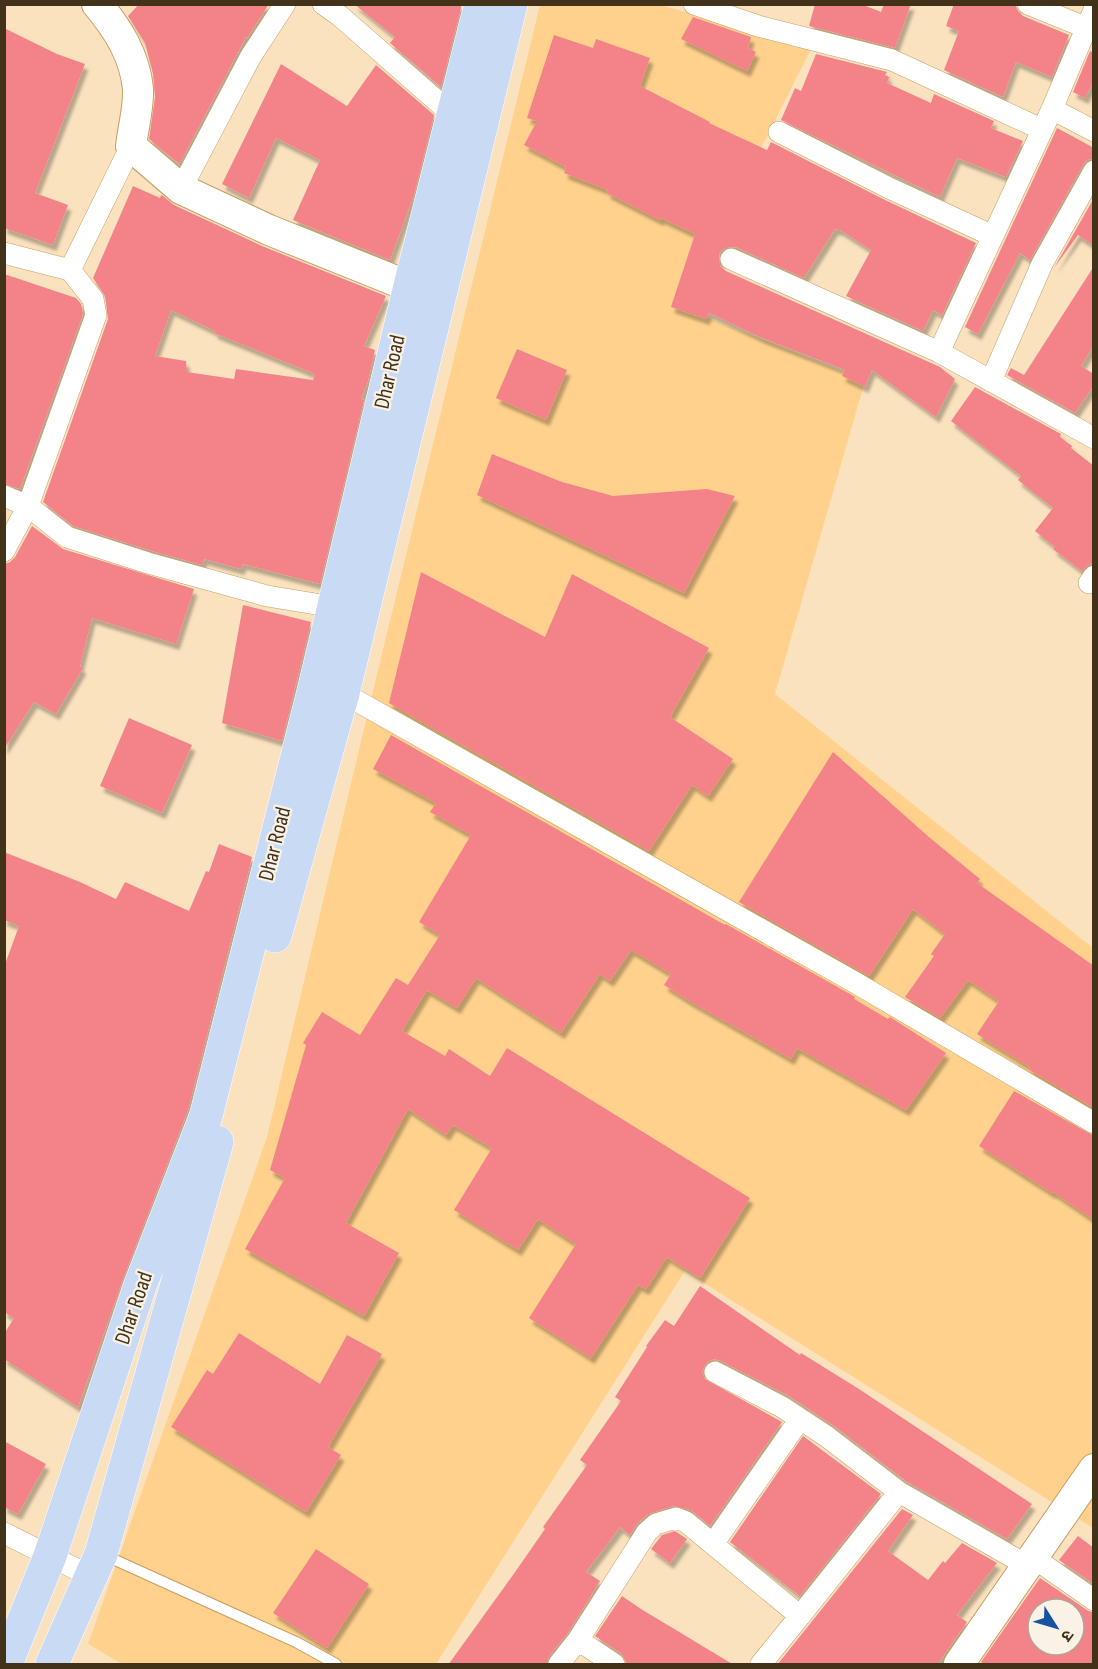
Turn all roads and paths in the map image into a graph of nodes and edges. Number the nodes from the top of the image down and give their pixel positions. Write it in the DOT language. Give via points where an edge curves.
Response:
graph roads {
  1 [pos="97,4"];
  2 [pos="285,4"];
  3 [pos="323,4"];
  4 [pos="481,4"];
  5 [pos="511,4"];
  6 [pos="694,4"];
  7 [pos="1028,4"];
  8 [pos="1090,19"];
  9 [pos="1052,109"];
  10 [pos="454,116"];
  11 [pos="1041,129"];
  12 [pos="1094,131"];
  13 [pos="779,132"];
  14 [pos="131,146"];
  15 [pos="1094,171"];
  16 [pos="181,189"];
  17 [pos="993,236"];
  18 [pos="4,253"];
  19 [pos="731,260"];
  20 [pos="70,270"];
  21 [pos="424,292"];
  22 [pos="939,352"];
  23 [pos="991,381"];
  24 [pos="1093,438"];
  25 [pos="4,496"];
  26 [pos="28,506"];
  27 [pos="4,551"];
  28 [pos="334,607"];
  29 [pos="343,693"];
  30 [pos="1094,1123"];
  31 [pos="715,1372"];
  32 [pos="800,1419"];
  33 [pos="1094,1468"];
  34 [pos="898,1492"];
  35 [pos="4,1533"];
  36 [pos="713,1544"];
  37 [pos="50,1556"];
  38 [pos="1031,1562"];
  39 [pos="96,1565"];
  40 [pos="1094,1600"];
  41 [pos="800,1616"];
  42 [pos="578,1640"];
  43 [pos="770,1661"];
  44 [pos="6,1665"];
  45 [pos="52,1665"];
  46 [pos="336,1665"];
  47 [pos="559,1665"];
  48 [pos="614,1665"];
  49 [pos="958,1665"];
  1 -- 14 [label="street" via="130,53 138,90"];
  2 -- 16 [label="street" via="251,57"];
  3 -- 10 [label="street"];
  4 -- 10 [label="main road, Dhar Road"];
  5 -- 21 [label="main road, Dhar Road"];
  6 -- 11 [label="street" via="758,26 892,60"];
  7 -- 8 [label="street"];
  8 -- 9 [label="street"];
  9 -- 11 [label="street"];
  9 -- 12 [label="street"];
  10 -- 21 [label="main road, Dhar Road"];
  11 -- 17 [label="street"];
  13 -- 17 [label="street"];
  14 -- 16 [label="street"];
  14 -- 20 [label="street"];
  15 -- 23 [label="street" via="1042,264"];
  16 -- 21 [label="street" via="269,230"];
  17 -- 22 [label="street"];
  18 -- 20 [label="street"];
  19 -- 22 [label="street"];
  20 -- 26 [label="street" via="93,299 96,315"];
  21 -- 28 [label="main road, Dhar Road"];
  21 -- 29 [label="main road, Dhar Road"];
  22 -- 23 [label="street"];
  23 -- 24 [label="street"];
  25 -- 26 [label="street"];
  26 -- 27 [label="street"];
  26 -- 28 [label="street" via="67,537 267,596"];
  28 -- 37 [label="main road, Dhar Road" via="206,1116 140,1286"];
  29 -- 30 [label="street"];
  29 -- 39 [label="main road, Dhar Road"];
  31 -- 32 [label="street"];
  32 -- 34 [label="street"];
  32 -- 36 [label="street"];
  33 -- 38 [label="street"];
  34 -- 38 [label="street"];
  34 -- 41 [label="street"];
  35 -- 37 [label="street"];
  36 -- 41 [label="street"];
  36 -- 42 [label="street" via="676,1518 656,1524 647,1532"];
  37 -- 39 [label="street"];
  37 -- 44 [label="main road, Dhar Road"];
  38 -- 40 [label="street"];
  38 -- 49 [label="street"];
  39 -- 45 [label="main road, Dhar Road"];
  39 -- 46 [label="lane" via="296,1642"];
  41 -- 43 [label="street"];
  42 -- 47 [label="street"];
  42 -- 48 [label="street"];
}
